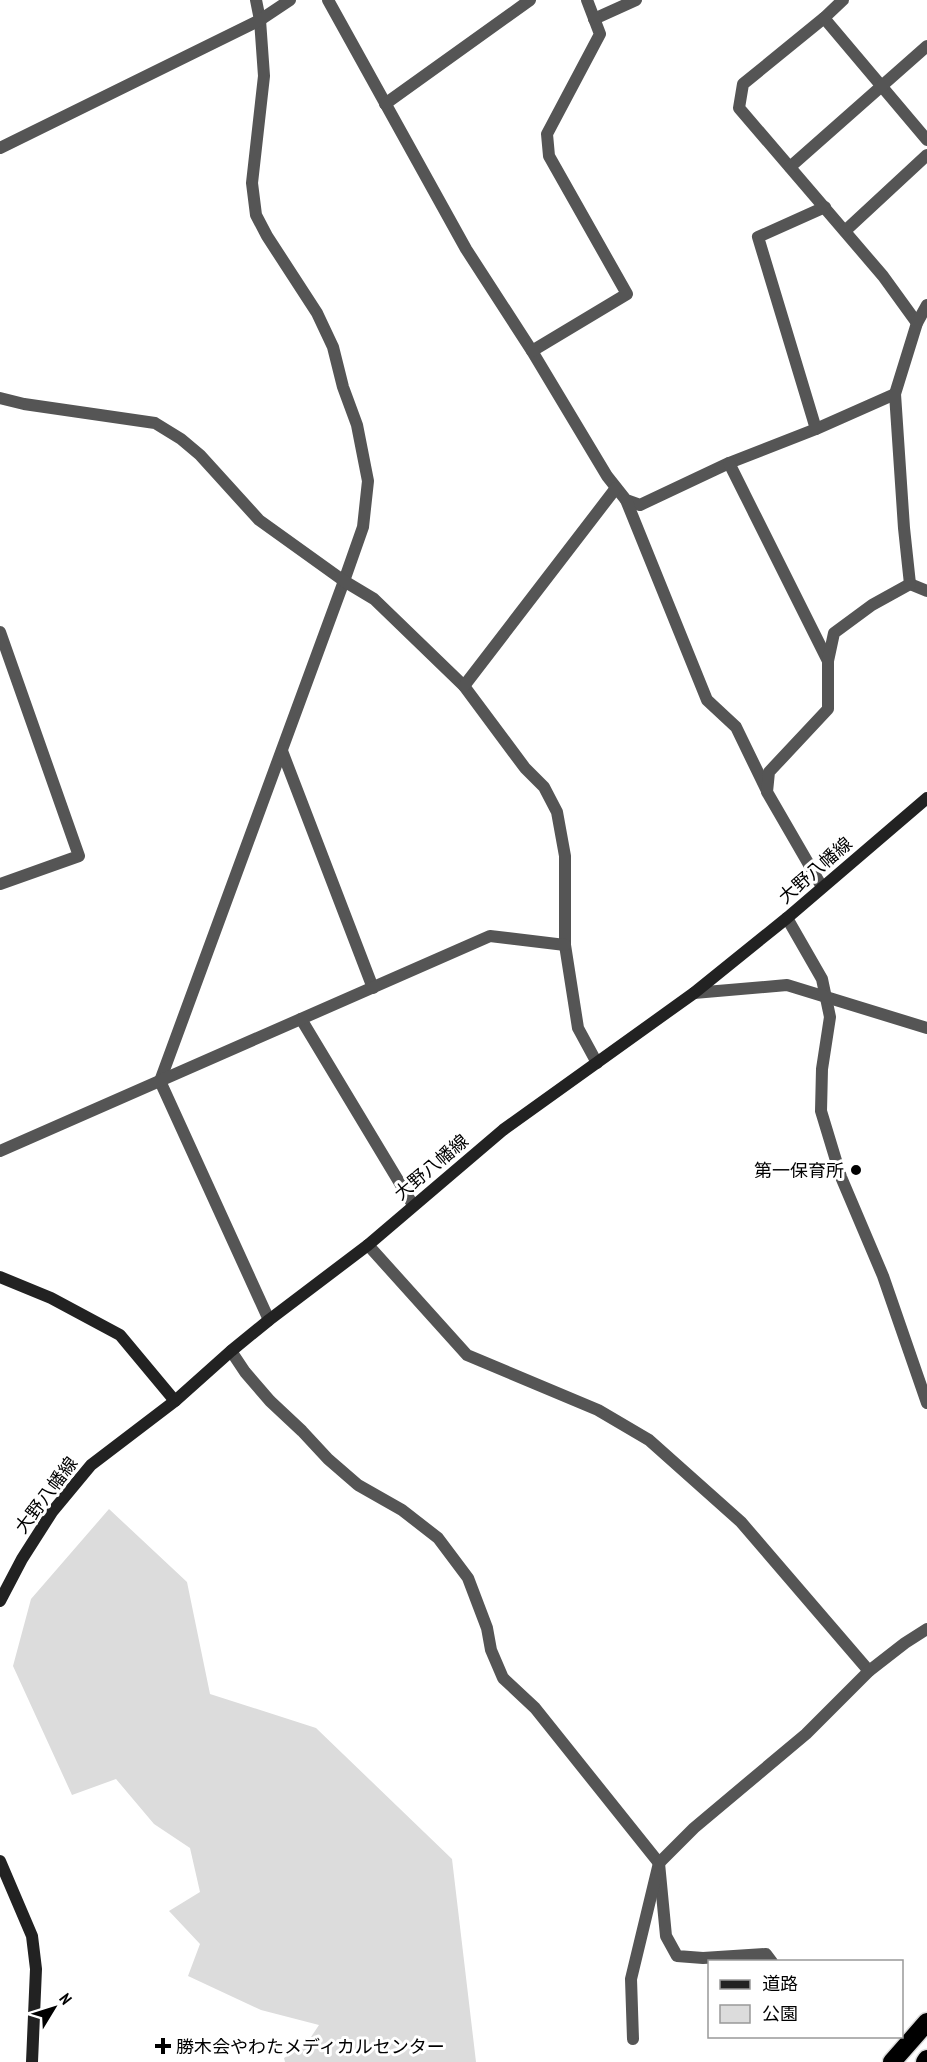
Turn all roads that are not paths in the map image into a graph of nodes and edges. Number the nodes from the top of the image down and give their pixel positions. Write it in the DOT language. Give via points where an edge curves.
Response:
graph roads {
  1 [pos="256,0"];
  2 [pos="290,0"];
  3 [pos="328,0"];
  4 [pos="530,0"];
  5 [pos="586,0"];
  6 [pos="636,0"];
  7 [pos="843,0"];
  8 [pos="824,18"];
  9 [pos="594,19"];
  10 [pos="260,20"];
  11 [pos="927,46"];
  12 [pos="881,85"];
  13 [pos="385,104"];
  14 [pos="927,140"];
  15 [pos="0,148"];
  16 [pos="927,154"];
  17 [pos="790,167"];
  18 [pos="825,207"];
  19 [pos="845,231"];
  20 [pos="927,305"];
  21 [pos="917,323"];
  22 [pos="532,351"];
  23 [pos="895,394"];
  24 [pos="0,398"];
  25 [pos="816,429"];
  26 [pos="729,463"];
  27 [pos="616,488"];
  28 [pos="626,500"];
  29 [pos="344,581"];
  30 [pos="910,584"];
  31 [pos="927,591"];
  32 [pos="0,632"];
  33 [pos="828,661"];
  34 [pos="464,686"];
  35 [pos="282,751"];
  36 [pos="767,792"];
  37 [pos="927,798"];
  38 [pos="0,884"];
  39 [pos="822,887"];
  40 [pos="787,918"];
  41 [pos="565,945"];
  42 [pos="373,988"];
  43 [pos="694,993"];
  44 [pos="827,999"];
  45 [pos="301,1019"];
  46 [pos="927,1029"];
  47 [pos="597,1063"];
  48 [pos="160,1081"];
  49 [pos="0,1150"];
  50 [pos="413,1205"];
  51 [pos="368,1245"];
  52 [pos="0,1277"];
  53 [pos="269,1320"];
  54 [pos="231,1351"];
  55 [pos="176,1401"];
  56 [pos="927,1403"];
  57 [pos="0,1601"];
  58 [pos="927,1629"];
  59 [pos="869,1671"];
  60 [pos="0,1861"];
  61 [pos="659,1863"];
  62 [pos="770,1960"];
  63 [pos="927,2022"];
  64 [pos="633,2039"];
  65 [pos="32,2062"];
  66 [pos="892,2062"];
  1 -- 10 [label="street"];
  2 -- 10 [label="street"];
  3 -- 13 [label="street"];
  4 -- 13 [label="street"];
  5 -- 9 [label="street"];
  6 -- 9 [label="street"];
  7 -- 8 [label="street"];
  8 -- 12 [label="street"];
  8 -- 17 [label="street" via="743,84 740,97 739,108"];
  9 -- 22 [label="street" via="600,34 547,134 549,156 627,294"];
  10 -- 15 [label="street"];
  10 -- 29 [label="street" via="264,76 252,183 256,215 317,313 333,347 357,425 368,481 363,527"];
  11 -- 12 [label="street"];
  12 -- 14 [label="street"];
  12 -- 17 [label="street"];
  13 -- 22 [label="street" via="466,249"];
  16 -- 19 [label="street"];
  17 -- 18 [label="street"];
  18 -- 19 [label="street"];
  18 -- 25 [label="street" via="758,237"];
  19 -- 21 [label="street"];
  20 -- 21 [label="street"];
  21 -- 23 [label="street"];
  22 -- 27 [label="street"];
  23 -- 25 [label="street"];
  23 -- 30 [label="street"];
  24 -- 29 [label="street" via="155,423 200,455 259,520"];
  25 -- 26 [label="street"];
  26 -- 28 [label="street" via="640,506"];
  26 -- 33 [label="street"];
  27 -- 28 [label="street"];
  27 -- 34 [label="street"];
  28 -- 36 [label="street" via="707,700 736,727"];
  29 -- 34 [label="street" via="374,599"];
  29 -- 35 [label="street"];
  30 -- 31 [label="street"];
  30 -- 33 [label="street" via="834,633"];
  32 -- 38 [label="street" via="79,856"];
  33 -- 36 [label="street" via="828,709 768,772"];
  34 -- 41 [label="street" via="544,788 557,812 565,856"];
  35 -- 42 [label="street"];
  35 -- 48 [label="street"];
  36 -- 39 [label="street"];
  37 -- 39 [label="main road, 大野八幡線"];
  39 -- 40 [label="main road, 大野八幡線"];
  40 -- 43 [label="main road, 大野八幡線"];
  40 -- 44 [label="street" via="822,979"];
  41 -- 42 [label="street" via="490,936"];
  41 -- 47 [label="street" via="578,1028"];
  42 -- 45 [label="street"];
  43 -- 44 [label="street" via="787,986"];
  43 -- 47 [label="main road, 大野八幡線"];
  44 -- 46 [label="street"];
  44 -- 56 [label="street" via="830,1017 822,1069 821,1111 841,1178 883,1276"];
  45 -- 48 [label="street"];
  45 -- 50 [label="street"];
  47 -- 50 [label="main road, 大野八幡線" via="503,1130"];
  48 -- 49 [label="street"];
  48 -- 53 [label="street"];
  50 -- 51 [label="main road, 大野八幡線"];
  51 -- 53 [label="main road, 大野八幡線"];
  51 -- 59 [label="street" via="467,1354 598,1410 650,1440 741,1522"];
  52 -- 55 [label="main road" via="51,1298 120,1335"];
  53 -- 54 [label="main road, 大野八幡線"];
  54 -- 55 [label="main road, 大野八幡線"];
  54 -- 61 [label="street" via="270,1401 328,1459 358,1485 402,1510 438,1538 468,1578 503,1678 535,1708"];
  55 -- 57 [label="main road, 大野八幡線" via="91,1465 52,1512"];
  58 -- 59 [label="street"];
  59 -- 61 [label="street" via="806,1734 694,1828"];
  60 -- 65 [label="main road" via="32,1936 36,1969"];
  61 -- 62 [label="street" via="666,1936 677,1956 766,1954"];
  61 -- 64 [label="street" via="631,1979"];
  63 -- 66 [label="highway"];
}
